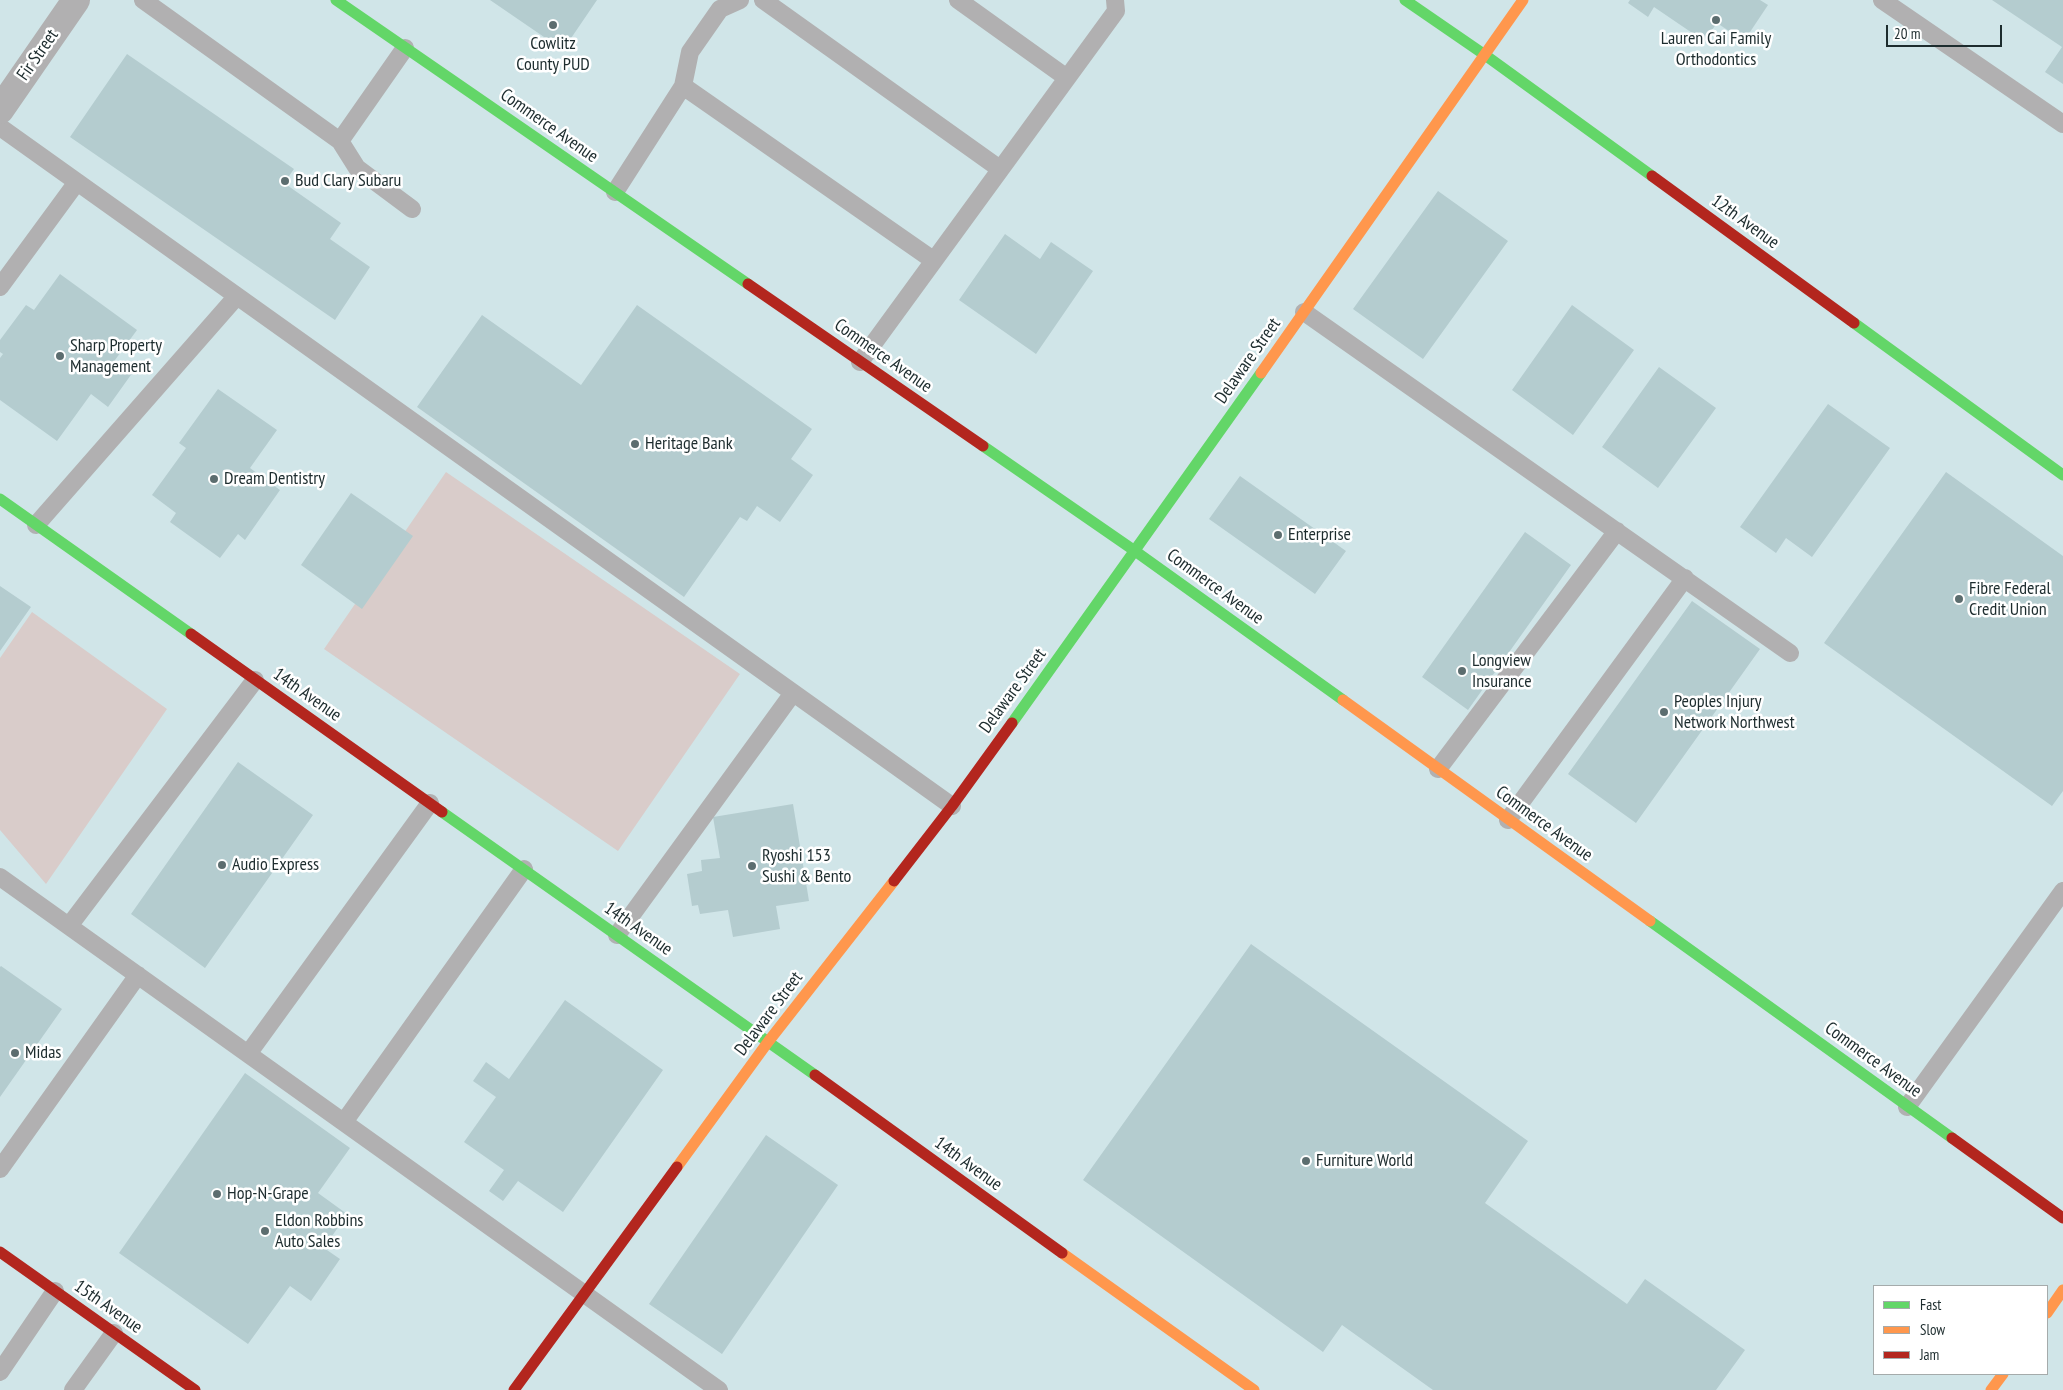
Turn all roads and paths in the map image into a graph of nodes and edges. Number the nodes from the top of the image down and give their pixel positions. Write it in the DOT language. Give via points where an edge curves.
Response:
graph roads {
  1 [pos="76,0"];
  2 [pos="142,0"];
  3 [pos="336,0"];
  4 [pos="740,0"];
  5 [pos="763,0"];
  6 [pos="958,0"];
  7 [pos="1115,0"];
  8 [pos="1405,0"];
  9 [pos="1523,0"];
  10 [pos="1882,0"];
  11 [pos="405,48"];
  12 [pos="1485,55"];
  13 [pos="1067,78"];
  14 [pos="683,86"];
  15 [pos="0,110"];
  16 [pos="2063,124"];
  17 [pos="0,127"];
  18 [pos="340,141"];
  19 [pos="1000,169"];
  20 [pos="76,182"];
  21 [pos="615,192"];
  22 [pos="412,209"];
  23 [pos="933,260"];
  24 [pos="0,287"];
  25 [pos="237,296"];
  26 [pos="1304,312"];
  27 [pos="860,362"];
  28 [pos="2063,475"];
  29 [pos="0,500"];
  30 [pos="36,525"];
  31 [pos="1617,531"];
  32 [pos="1135,551"];
  33 [pos="1685,578"];
  34 [pos="1790,653"];
  35 [pos="255,680"];
  36 [pos="793,693"];
  37 [pos="1438,769"];
  38 [pos="430,803"];
  39 [pos="952,806"];
  40 [pos="1508,820"];
  41 [pos="524,870"];
  42 [pos="0,877"];
  43 [pos="2063,891"];
  44 [pos="69,926"];
  45 [pos="617,935"];
  46 [pos="138,975"];
  47 [pos="768,1042"];
  48 [pos="248,1054"];
  49 [pos="1907,1107"];
  50 [pos="344,1122"];
  51 [pos="0,1169"];
  52 [pos="2063,1218"];
  53 [pos="0,1252"];
  54 [pos="2063,1290"];
  55 [pos="55,1291"];
  56 [pos="583,1294"];
  57 [pos="2048,1312"];
  58 [pos="114,1333"];
  59 [pos="0,1372"];
  60 [pos="2002,1375"];
  61 [pos="73,1390"];
  62 [pos="196,1390"];
  63 [pos="514,1390"];
  64 [pos="719,1390"];
  65 [pos="1254,1390"];
  66 [pos="1991,1390"];
  1 -- 15 [label="street, Fir Street"];
  2 -- 18 [label="lane"];
  3 -- 11 [label="street, Commerce Avenue"];
  4 -- 14 [label="lane" via="720,9 690,52"];
  5 -- 19 [label="lane"];
  6 -- 13 [label="lane"];
  7 -- 13 [label="lane" via="1116,11"];
  8 -- 12 [label="street, 12th Avenue"];
  9 -- 12 [label="street, Delaware Street"];
  10 -- 16 [label="lane"];
  11 -- 18 [label="lane"];
  11 -- 21 [label="street, Commerce Avenue"];
  12 -- 26 [label="street, Delaware Street"];
  12 -- 28 [label="street, 12th Avenue"];
  13 -- 19 [label="lane"];
  14 -- 21 [label="lane"];
  14 -- 23 [label="lane"];
  17 -- 20 [label="lane"];
  18 -- 22 [label="lane" via="357,168"];
  19 -- 23 [label="lane"];
  20 -- 24 [label="lane"];
  20 -- 25 [label="lane"];
  21 -- 27 [label="street, Commerce Avenue"];
  23 -- 27 [label="lane"];
  25 -- 30 [label="lane"];
  25 -- 36 [label="lane"];
  26 -- 31 [label="lane"];
  26 -- 32 [label="street, Delaware Street"];
  27 -- 32 [label="street, Commerce Avenue"];
  29 -- 30 [label="street, 14th Avenue"];
  30 -- 35 [label="street, 14th Avenue"];
  31 -- 33 [label="lane"];
  31 -- 37 [label="lane"];
  32 -- 37 [label="street, Commerce Avenue"];
  32 -- 39 [label="street, Delaware Street"];
  33 -- 34 [label="lane"];
  33 -- 40 [label="lane"];
  35 -- 38 [label="street, 14th Avenue"];
  35 -- 44 [label="lane"];
  36 -- 39 [label="lane"];
  36 -- 45 [label="lane"];
  37 -- 40 [label="street, Commerce Avenue"];
  38 -- 41 [label="street, 14th Avenue"];
  38 -- 48 [label="lane"];
  39 -- 47 [label="street, Delaware Street"];
  40 -- 49 [label="street, Commerce Avenue"];
  41 -- 45 [label="street, 14th Avenue"];
  41 -- 50 [label="lane"];
  42 -- 44 [label="lane"];
  43 -- 49 [label="lane"];
  44 -- 46 [label="lane"];
  45 -- 47 [label="street, 14th Avenue"];
  46 -- 48 [label="lane"];
  46 -- 51 [label="lane"];
  47 -- 56 [label="street, Delaware Street"];
  47 -- 65 [label="street, 14th Avenue"];
  48 -- 50 [label="lane"];
  49 -- 52 [label="street, Commerce Avenue"];
  50 -- 56 [label="lane"];
  53 -- 55 [label="street, 15th Avenue"];
  54 -- 57 [label="street"];
  55 -- 58 [label="street, 15th Avenue"];
  55 -- 59 [label="lane"];
  56 -- 63 [label="street, Delaware Street"];
  56 -- 64 [label="lane"];
  58 -- 61 [label="lane"];
  58 -- 62 [label="street, 15th Avenue"];
  60 -- 66 [label="street"];
}
